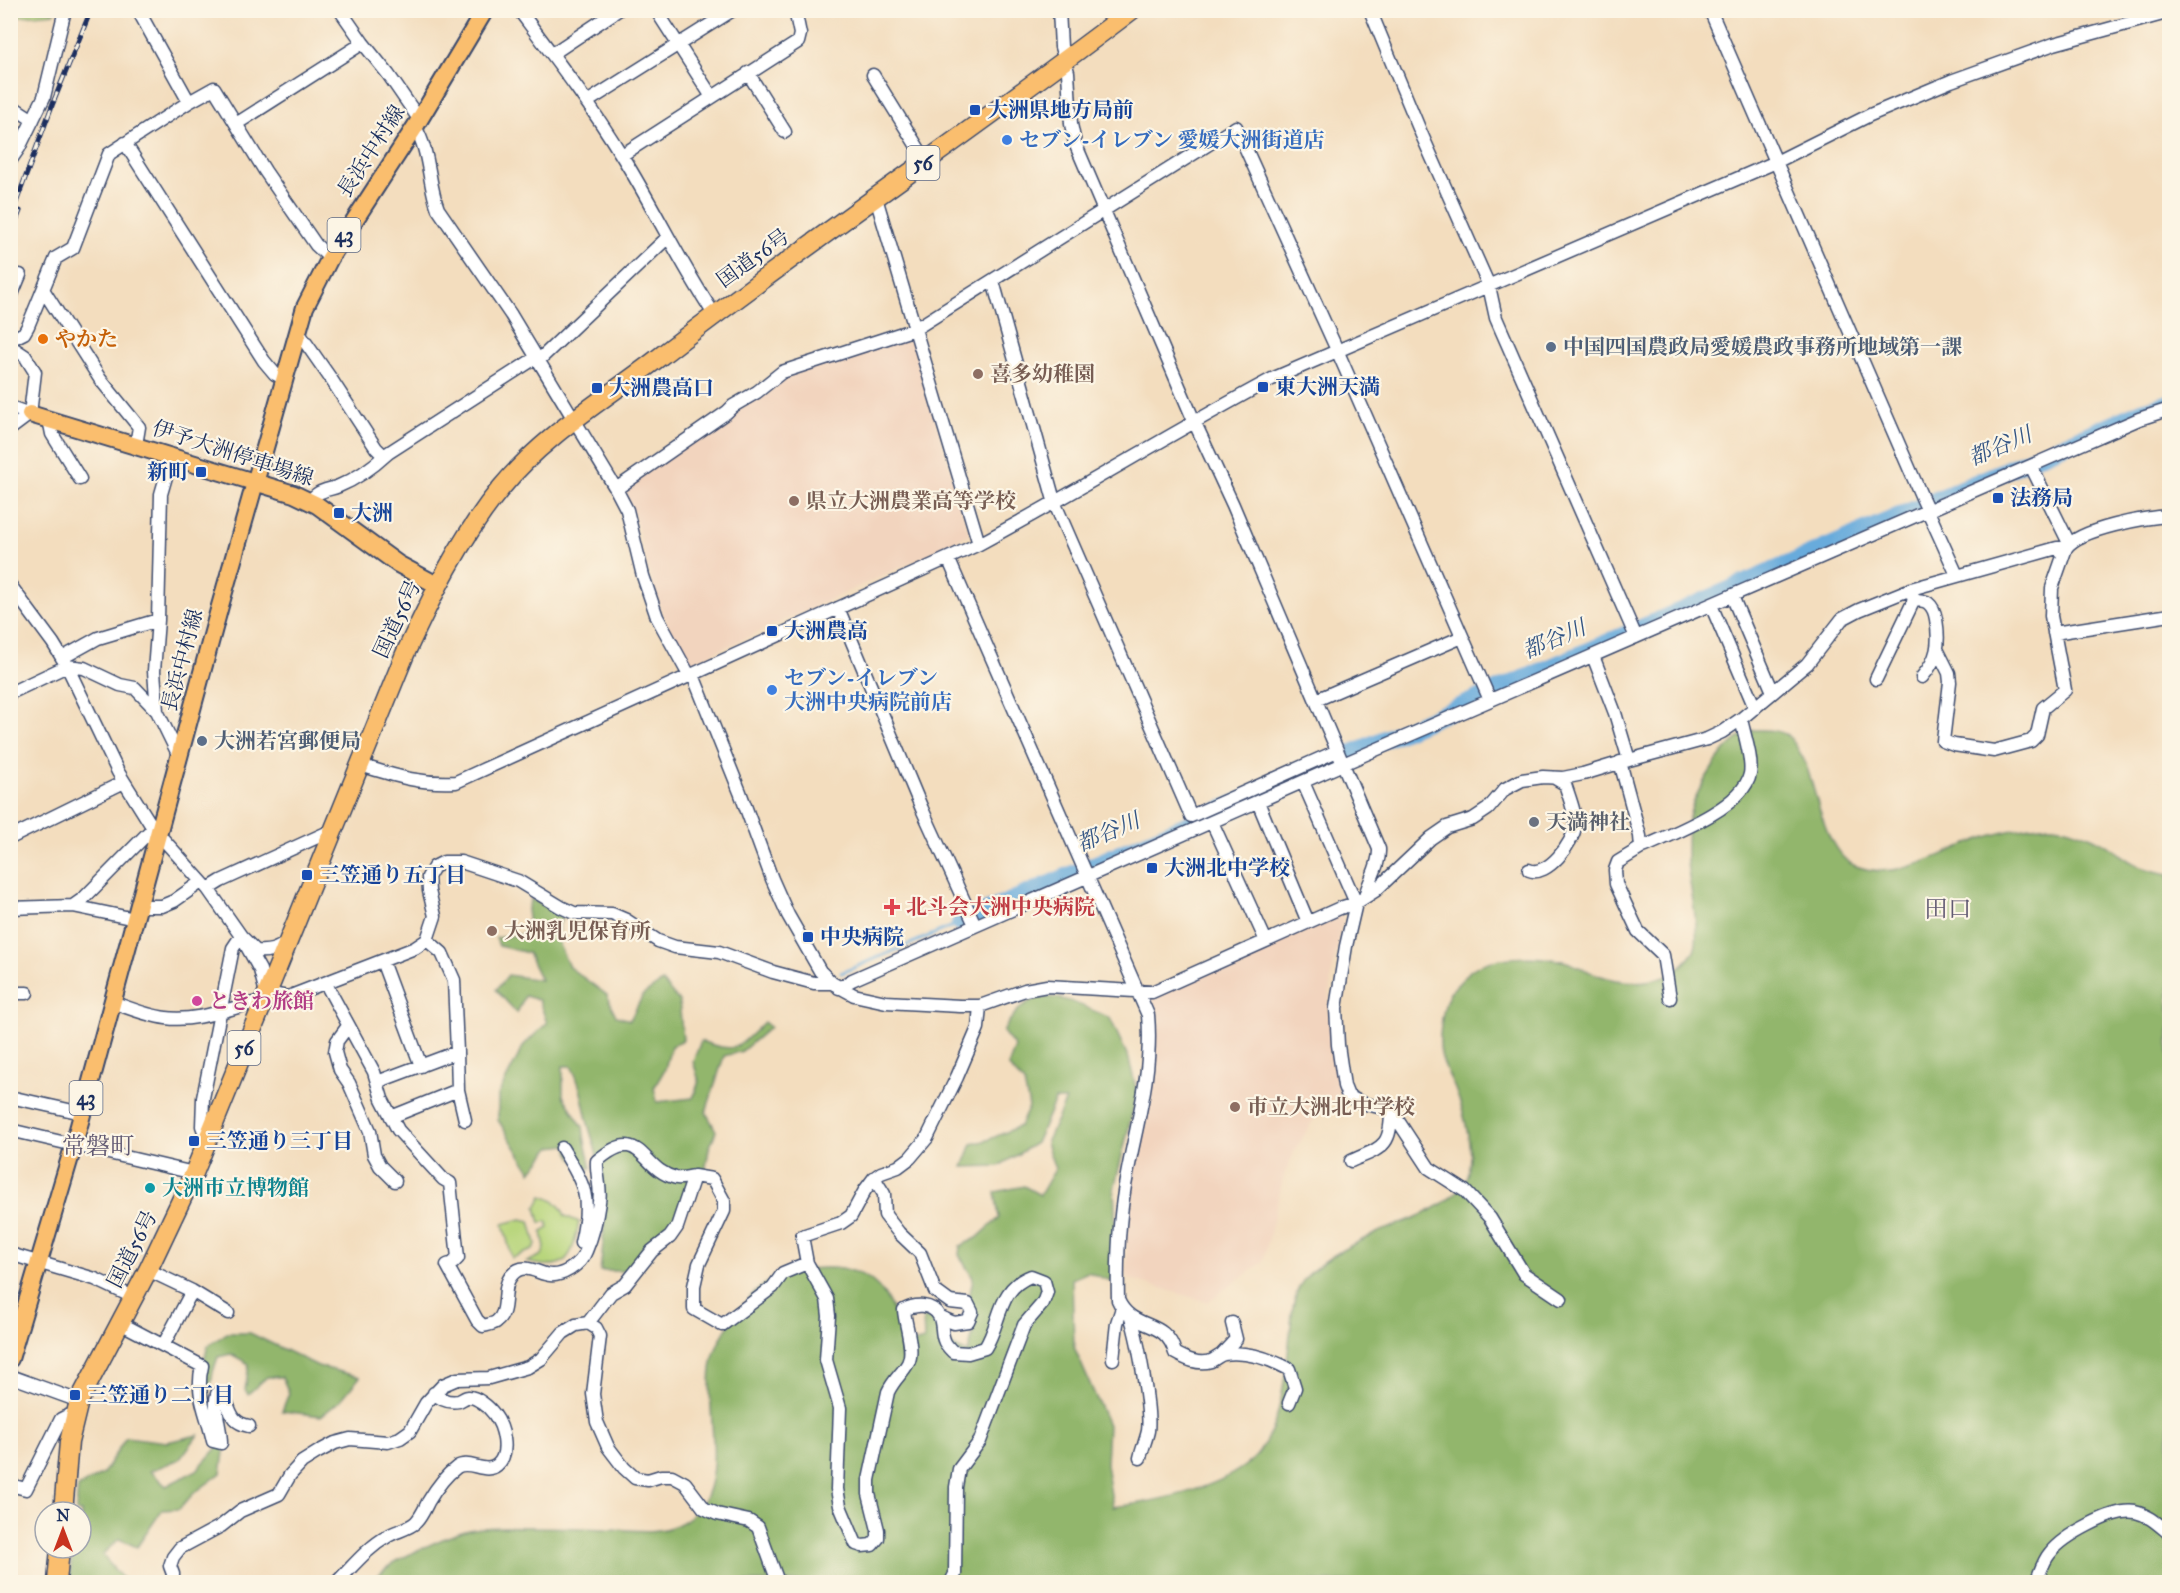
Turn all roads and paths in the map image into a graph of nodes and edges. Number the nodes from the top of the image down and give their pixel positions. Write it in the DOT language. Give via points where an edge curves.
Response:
graph roads {
  1 [pos="66,10"];
  2 [pos="138,10"];
  3 [pos="340,10"];
  4 [pos="485,10"];
  5 [pos="519,10"];
  6 [pos="618,10"];
  7 [pos="656,10"];
  8 [pos="733,10"];
  9 [pos="795,10"];
  10 [pos="1059,10"];
  11 [pos="1132,10"];
  12 [pos="1370,10"];
  13 [pos="1710,10"];
  14 [pos="2169,12"];
  15 [pos="363,43"];
  16 [pos="678,45"];
  17 [pos="552,54"];
  18 [pos="1064,62"];
  19 [pos="748,73"];
  20 [pos="873,75"];
  21 [pos="712,97"];
  22 [pos="189,102"];
  23 [pos="587,102"];
  24 [pos="10,105"];
  25 [pos="33,120"];
  26 [pos="417,123"];
  27 [pos="236,124"];
  28 [pos="786,132"];
  29 [pos="125,143"];
  30 [pos="622,155"];
  31 [pos="10,161"];
  32 [pos="926,161"];
  33 [pos="1776,162"];
  34 [pos="876,198"];
  35 [pos="1103,211"];
  36 [pos="668,237"];
  37 [pos="330,258"];
  38 [pos="20,275"];
  39 [pos="993,280"];
  40 [pos="1489,286"];
  41 [pos="44,291"];
  42 [pos="10,299"];
  43 [pos="714,314"];
  44 [pos="915,329"];
  45 [pos="297,335"];
  46 [pos="11,347"];
  47 [pos="1337,350"];
  48 [pos="538,359"];
  49 [pos="285,379"];
  50 [pos="10,407"];
  51 [pos="2169,409"];
  52 [pos="30,414"];
  53 [pos="50,419"];
  54 [pos="574,420"];
  55 [pos="1194,421"];
  56 [pos="10,429"];
  57 [pos="136,445"];
  58 [pos="172,456"];
  59 [pos="384,456"];
  60 [pos="2031,466"];
  61 [pos="80,479"];
  62 [pos="256,483"];
  63 [pos="616,489"];
  64 [pos="310,502"];
  65 [pos="1055,504"];
  66 [pos="1926,506"];
  67 [pos="2169,516"];
  68 [pos="979,544"];
  69 [pos="2068,545"];
  70 [pos="948,558"];
  71 [pos="1957,574"];
  72 [pos="10,585"];
  73 [pos="437,585"];
  74 [pos="1912,594"];
  75 [pos="1732,596"];
  76 [pos="1711,605"];
  77 [pos="838,608"];
  78 [pos="2169,615"];
  79 [pos="158,620"];
  80 [pos="1633,633"];
  81 [pos="2054,633"];
  82 [pos="1462,637"];
  83 [pos="1938,651"];
  84 [pos="1593,656"];
  85 [pos="64,662"];
  86 [pos="691,676"];
  87 [pos="1922,677"];
  88 [pos="1876,679"];
  89 [pos="1773,692"];
  90 [pos="10,693"];
  91 [pos="1488,696"];
  92 [pos="1316,700"];
  93 [pos="1755,708"];
  94 [pos="157,711"];
  95 [pos="1741,719"];
  96 [pos="179,756"];
  97 [pos="1340,758"];
  98 [pos="1624,761"];
  99 [pos="360,765"];
  100 [pos="1555,778"];
  101 [pos="124,782"];
  102 [pos="1303,782"];
  103 [pos="1258,801"];
  104 [pos="1194,822"];
  105 [pos="1212,822"];
  106 [pos="335,829"];
  107 [pos="156,832"];
  108 [pos="10,838"];
  109 [pos="1641,848"];
  110 [pos="1529,870"];
  111 [pos="1085,871"];
  112 [pos="205,885"];
  113 [pos="1361,900"];
  114 [pos="73,906"];
  115 [pos="10,908"];
  116 [pos="137,912"];
  117 [pos="972,919"];
  118 [pos="1308,922"];
  119 [pos="241,936"];
  120 [pos="427,940"];
  121 [pos="1266,941"];
  122 [pos="287,942"];
  123 [pos="382,961"];
  124 [pos="326,984"];
  125 [pos="835,986"];
  126 [pos="1137,992"];
  127 [pos="10,993"];
  128 [pos="27,993"];
  129 [pos="1670,998"];
  130 [pos="263,999"];
  131 [pos="112,1002"];
  132 [pos="980,1006"];
  133 [pos="221,1011"];
  134 [pos="348,1026"];
  135 [pos="457,1052"];
  136 [pos="421,1066"];
  137 [pos="377,1082"];
  138 [pos="458,1090"];
  139 [pos="10,1097"];
  140 [pos="1391,1110"];
  141 [pos="82,1113"];
  142 [pos="391,1117"];
  143 [pos="465,1120"];
  144 [pos="10,1130"];
  145 [pos="207,1139"];
  146 [pos="74,1144"];
  147 [pos="562,1148"];
  148 [pos="1352,1161"];
  149 [pos="194,1173"];
  150 [pos="694,1176"];
  151 [pos="874,1178"];
  152 [pos="395,1181"];
  153 [pos="10,1254"];
  154 [pos="39,1261"];
  155 [pos="807,1263"];
  156 [pos="148,1270"];
  157 [pos="559,1275"];
  158 [pos="192,1291"];
  159 [pos="133,1297"];
  160 [pos="1561,1299"];
  161 [pos="1122,1308"];
  162 [pos="228,1313"];
  163 [pos="940,1317"];
  164 [pos="1131,1318"];
  165 [pos="120,1323"];
  166 [pos="588,1323"];
  167 [pos="1232,1323"];
  168 [pos="164,1344"];
  169 [pos="1222,1354"];
  170 [pos="10,1359"];
  171 [pos="1113,1359"];
  172 [pos="10,1376"];
  173 [pos="435,1393"];
  174 [pos="1289,1403"];
  175 [pos="77,1408"];
  176 [pos="249,1426"];
  177 [pos="1140,1458"];
  178 [pos="10,1485"];
  179 [pos="64,1500"];
  180 [pos="2169,1534"];
  181 [pos="59,1560"];
  182 [pos="57,1582"];
  183 [pos="172,1582"];
  184 [pos="337,1582"];
  185 [pos="778,1582"];
  186 [pos="951,1582"];
  187 [pos="2036,1582"];
  1 -- 25 [label="street" via="44,97"];
  2 -- 22 [label="street"];
  3 -- 15 [label="street"];
  4 -- 26 [label="main road, 長浜中村線 / 43"];
  5 -- 17 [label="street"];
  6 -- 17 [label="street"];
  7 -- 16 [label="street"];
  8 -- 16 [label="street"];
  9 -- 19 [label="street" via="798,42"];
  10 -- 18 [label="street"];
  11 -- 18 [label="highway, 国道56号 / 56"];
  12 -- 40 [label="street"];
  13 -- 33 [label="street"];
  14 -- 33 [label="street" via="2054,44 1957,78 1870,115"];
  15 -- 26 [label="street" via="388,74"];
  15 -- 27 [label="street"];
  16 -- 21 [label="street"];
  16 -- 23 [label="street"];
  17 -- 23 [label="street"];
  18 -- 32 [label="highway, 国道56号 / 56"];
  18 -- 35 [label="street" via="1075,143"];
  19 -- 21 [label="street"];
  19 -- 28 [label="street"];
  20 -- 32 [label="street"];
  21 -- 30 [label="street"];
  22 -- 27 [label="street" via="214,88"];
  22 -- 29 [label="street"];
  23 -- 30 [label="street"];
  24 -- 25 [label="street"];
  25 -- 31 [label="street"];
  26 -- 37 [label="main road, 長浜中村線 / 43"];
  26 -- 48 [label="street" via="438,209"];
  27 -- 37 [label="street" via="316,245"];
  29 -- 41 [label="street" via="109,154 73,248 56,258"];
  29 -- 49 [label="street" via="264,361"];
  30 -- 36 [label="street"];
  32 -- 34 [label="highway, 国道56号 / 56"];
  33 -- 40 [label="street"];
  33 -- 66 [label="street"];
  34 -- 43 [label="highway, 国道56号 / 56"];
  34 -- 44 [label="street"];
  35 -- 39 [label="street"];
  35 -- 47 [label="street" via="1236,127"];
  35 -- 55 [label="street"];
  36 -- 43 [label="street"];
  36 -- 48 [label="street"];
  37 -- 45 [label="main road, 長浜中村線 / 43" via="305,308"];
  38 -- 42 [label="street"];
  39 -- 44 [label="street"];
  39 -- 65 [label="street"];
  40 -- 47 [label="street"];
  40 -- 80 [label="street" via="1496,318"];
  41 -- 46 [label="street" via="24,333"];
  41 -- 57 [label="street" via="100,379 138,428"];
  43 -- 54 [label="highway, 国道56号 / 56"];
  44 -- 63 [label="street" via="782,372"];
  44 -- 68 [label="street"];
  45 -- 49 [label="main road, 長浜中村線 / 43"];
  45 -- 59 [label="street"];
  46 -- 52 [label="street" via="25,357 35,372"];
  47 -- 55 [label="street"];
  47 -- 82 [label="street"];
  48 -- 54 [label="street"];
  48 -- 59 [label="street"];
  49 -- 62 [label="main road, 長浜中村線 / 43"];
  50 -- 52 [label="street"];
  51 -- 60 [label="street"];
  52 -- 53 [label="main road, 伊予大洲停車場線"];
  52 -- 56 [label="street"];
  53 -- 57 [label="main road, 伊予大洲停車場線"];
  53 -- 61 [label="street" via="52,434"];
  54 -- 63 [label="street"];
  54 -- 73 [label="highway, 国道56号 / 56" via="502,486"];
  55 -- 65 [label="street"];
  55 -- 92 [label="street"];
  57 -- 58 [label="main road, 伊予大洲停車場線"];
  58 -- 62 [label="main road, 伊予大洲停車場線"];
  58 -- 79 [label="street" via="161,495"];
  59 -- 64 [label="street" via="340,485 315,494"];
  60 -- 66 [label="street"];
  60 -- 69 [label="street"];
  62 -- 64 [label="main road, 伊予大洲停車場線"];
  62 -- 96 [label="main road, 長浜中村線 / 43"];
  63 -- 86 [label="street" via="627,510 642,576 657,617"];
  64 -- 73 [label="main road, 伊予大洲停車場線" via="399,564"];
  65 -- 68 [label="street"];
  65 -- 104 [label="street"];
  66 -- 71 [label="street"];
  66 -- 75 [label="street"];
  67 -- 69 [label="street" via="2122,523"];
  68 -- 70 [label="street"];
  69 -- 71 [label="street"];
  69 -- 81 [label="street" via="2052,588"];
  70 -- 77 [label="street"];
  70 -- 111 [label="street"];
  71 -- 74 [label="street"];
  72 -- 85 [label="street"];
  73 -- 99 [label="highway, 国道56号 / 56"];
  74 -- 83 [label="street" via="1935,611"];
  74 -- 88 [label="street"];
  74 -- 89 [label="street" via="1842,619 1807,664"];
  75 -- 76 [label="street"];
  75 -- 89 [label="street"];
  76 -- 80 [label="street"];
  76 -- 93 [label="street"];
  77 -- 86 [label="street"];
  77 -- 117 [label="street"];
  78 -- 81 [label="street"];
  79 -- 85 [label="street" via="98,638"];
  79 -- 94 [label="street" via="154,671"];
  80 -- 84 [label="street"];
  81 -- 83 [label="street" via="2065,690 2043,708 2037,735 2031,741 1994,751 1943,741 1950,682"];
  82 -- 91 [label="street"];
  82 -- 92 [label="street"];
  83 -- 87 [label="street"];
  84 -- 91 [label="street"];
  84 -- 98 [label="street" via="1615,713"];
  85 -- 90 [label="street"];
  85 -- 94 [label="street" via="135,688"];
  85 -- 101 [label="street"];
  86 -- 99 [label="street" via="456,782 405,779"];
  86 -- 125 [label="street" via="784,906 820,971"];
  89 -- 93 [label="street"];
  91 -- 97 [label="street"];
  92 -- 97 [label="street"];
  93 -- 95 [label="street"];
  94 -- 96 [label="street"];
  95 -- 98 [label="street" via="1707,739"];
  95 -- 109 [label="street" via="1750,776 1739,792 1728,805"];
  96 -- 107 [label="main road, 長浜中村線 / 43"];
  97 -- 102 [label="street"];
  97 -- 104 [label="street"];
  97 -- 113 [label="street" via="1379,849 1380,857"];
  98 -- 100 [label="street"];
  98 -- 109 [label="street"];
  99 -- 106 [label="highway, 国道56号 / 56"];
  100 -- 110 [label="street" via="1565,784 1575,826 1553,865 1540,872"];
  100 -- 113 [label="street" via="1522,780 1505,789 1473,819 1447,827 1431,838"];
  101 -- 107 [label="street"];
  101 -- 108 [label="street"];
  102 -- 103 [label="street"];
  102 -- 113 [label="street"];
  103 -- 105 [label="street"];
  103 -- 118 [label="street"];
  104 -- 105 [label="street"];
  104 -- 111 [label="street"];
  105 -- 121 [label="street"];
  106 -- 112 [label="street"];
  106 -- 122 [label="highway, 国道56号 / 56"];
  107 -- 112 [label="street"];
  107 -- 114 [label="street"];
  107 -- 116 [label="main road, 長浜中村線 / 43"];
  109 -- 129 [label="street" via="1618,862 1616,884 1638,931 1663,955"];
  111 -- 117 [label="street"];
  111 -- 126 [label="street"];
  112 -- 116 [label="street" via="162,906"];
  112 -- 119 [label="street"];
  113 -- 118 [label="street"];
  113 -- 140 [label="street" via="1346,946 1336,1008 1338,1045 1348,1096"];
  114 -- 115 [label="street"];
  114 -- 116 [label="street"];
  116 -- 131 [label="main road, 長浜中村線 / 43"];
  117 -- 125 [label="street"];
  118 -- 121 [label="street"];
  119 -- 122 [label="street" via="256,951 267,952"];
  119 -- 130 [label="street" via="260,970"];
  119 -- 133 [label="street" via="233,948"];
  120 -- 123 [label="street"];
  120 -- 125 [label="street" via="435,916 428,877 434,867 444,862 461,862 518,881 574,913 612,914 675,947 719,952 772,972"];
  120 -- 135 [label="street" via="442,953 454,980"];
  121 -- 126 [label="street" via="1152,992"];
  122 -- 130 [label="highway, 国道56号 / 56"];
  123 -- 124 [label="street"];
  123 -- 136 [label="street"];
  124 -- 130 [label="street" via="288,997"];
  124 -- 134 [label="street"];
  125 -- 132 [label="street" via="886,1002"];
  126 -- 132 [label="street" via="1047,986"];
  126 -- 161 [label="street" via="1148,1016 1150,1041 1146,1085 1122,1213 1118,1300"];
  127 -- 128 [label="street"];
  130 -- 133 [label="street"];
  130 -- 145 [label="highway, 国道56号 / 56"];
  131 -- 133 [label="street" via="164,1018"];
  131 -- 141 [label="main road, 長浜中村線 / 43"];
  132 -- 151 [label="street" via="978,1028 927,1138 910,1158"];
  133 -- 145 [label="street" via="203,1098 202,1126"];
  134 -- 137 [label="street"];
  134 -- 152 [label="street" via="337,1041 335,1052 340,1070 370,1131 373,1153"];
  135 -- 136 [label="street"];
  135 -- 138 [label="street"];
  136 -- 137 [label="street"];
  137 -- 142 [label="street"];
  138 -- 142 [label="street"];
  138 -- 143 [label="street"];
  139 -- 141 [label="street"];
  140 -- 148 [label="street" via="1391,1131 1382,1147"];
  140 -- 160 [label="street" via="1429,1168 1465,1191 1490,1218 1524,1274"];
  141 -- 146 [label="main road, 長浜中村線 / 43"];
  142 -- 157 [label="street" via="398,1130 450,1183 458,1258 447,1265 483,1326 496,1322 501,1315 507,1281 516,1271 528,1269"];
  144 -- 146 [label="street"];
  145 -- 149 [label="highway, 国道56号 / 56"];
  146 -- 149 [label="street"];
  146 -- 154 [label="main road, 長浜中村線 / 43"];
  147 -- 157 [label="street" via="584,1185 586,1210 580,1250"];
  149 -- 156 [label="highway, 国道56号 / 56"];
  150 -- 155 [label="street" via="712,1179 724,1201 724,1211 699,1264 694,1308 722,1325 773,1287 783,1273"];
  150 -- 157 [label="street" via="676,1178 636,1148 621,1146 608,1151 597,1161 600,1202 586,1252"];
  150 -- 166 [label="street" via="670,1237 652,1251 625,1285 602,1302"];
  151 -- 155 [label="street" via="851,1215 841,1223 802,1236"];
  151 -- 163 [label="street" via="884,1194 885,1215 920,1253 935,1292 950,1302 968,1304 972,1312 968,1321 954,1323"];
  153 -- 154 [label="street"];
  154 -- 159 [label="street" via="95,1278"];
  154 -- 170 [label="main road, 長浜中村線 / 43"];
  155 -- 163 [label="street" via="827,1299 826,1360 840,1408 837,1489 856,1544 872,1545 878,1538 869,1480 888,1392 911,1353 904,1310 924,1305"];
  156 -- 158 [label="street"];
  156 -- 159 [label="highway, 国道56号 / 56"];
  158 -- 162 [label="street"];
  158 -- 168 [label="street"];
  159 -- 165 [label="highway, 国道56号 / 56"];
  161 -- 164 [label="street"];
  161 -- 171 [label="street"];
  163 -- 186 [label="street" via="944,1342 953,1352 985,1348 1005,1296 1018,1281 1031,1276 1044,1281 1047,1292 1043,1303 1024,1325 980,1441 959,1469 955,1574"];
  164 -- 169 [label="street" via="1163,1332 1172,1341 1175,1353 1191,1362 1211,1361"];
  164 -- 177 [label="street" via="1147,1403 1148,1429"];
  165 -- 168 [label="street"];
  165 -- 175 [label="highway, 国道56号 / 56"];
  166 -- 173 [label="street" via="563,1333 541,1359 528,1367 489,1378 457,1379"];
  166 -- 185 [label="street" via="600,1336 593,1394 597,1422 608,1447 635,1478 672,1476 686,1483 704,1508 758,1527"];
  167 -- 169 [label="street" via="1236,1339"];
  168 -- 176 [label="street" via="202,1366 200,1395 213,1441 221,1443 217,1394 223,1394 233,1418"];
  169 -- 174 [label="street" via="1250,1355 1289,1369 1295,1388"];
  172 -- 175 [label="street"];
  173 -- 183 [label="street" via="410,1431 400,1438 388,1442 350,1439 335,1443 302,1462 279,1494 240,1511 180,1548 170,1566"];
  173 -- 184 [label="street" via="449,1401 476,1399 492,1411 502,1426 503,1455 497,1465 488,1468 459,1466 438,1487 416,1522 372,1547"];
  175 -- 178 [label="street" via="61,1419 26,1490"];
  175 -- 179 [label="highway, 国道56号 / 56" via="69,1442"];
  180 -- 187 [label="street" via="2150,1517 2116,1513 2058,1543"];
  181 -- 182 [label="highway"];
}
